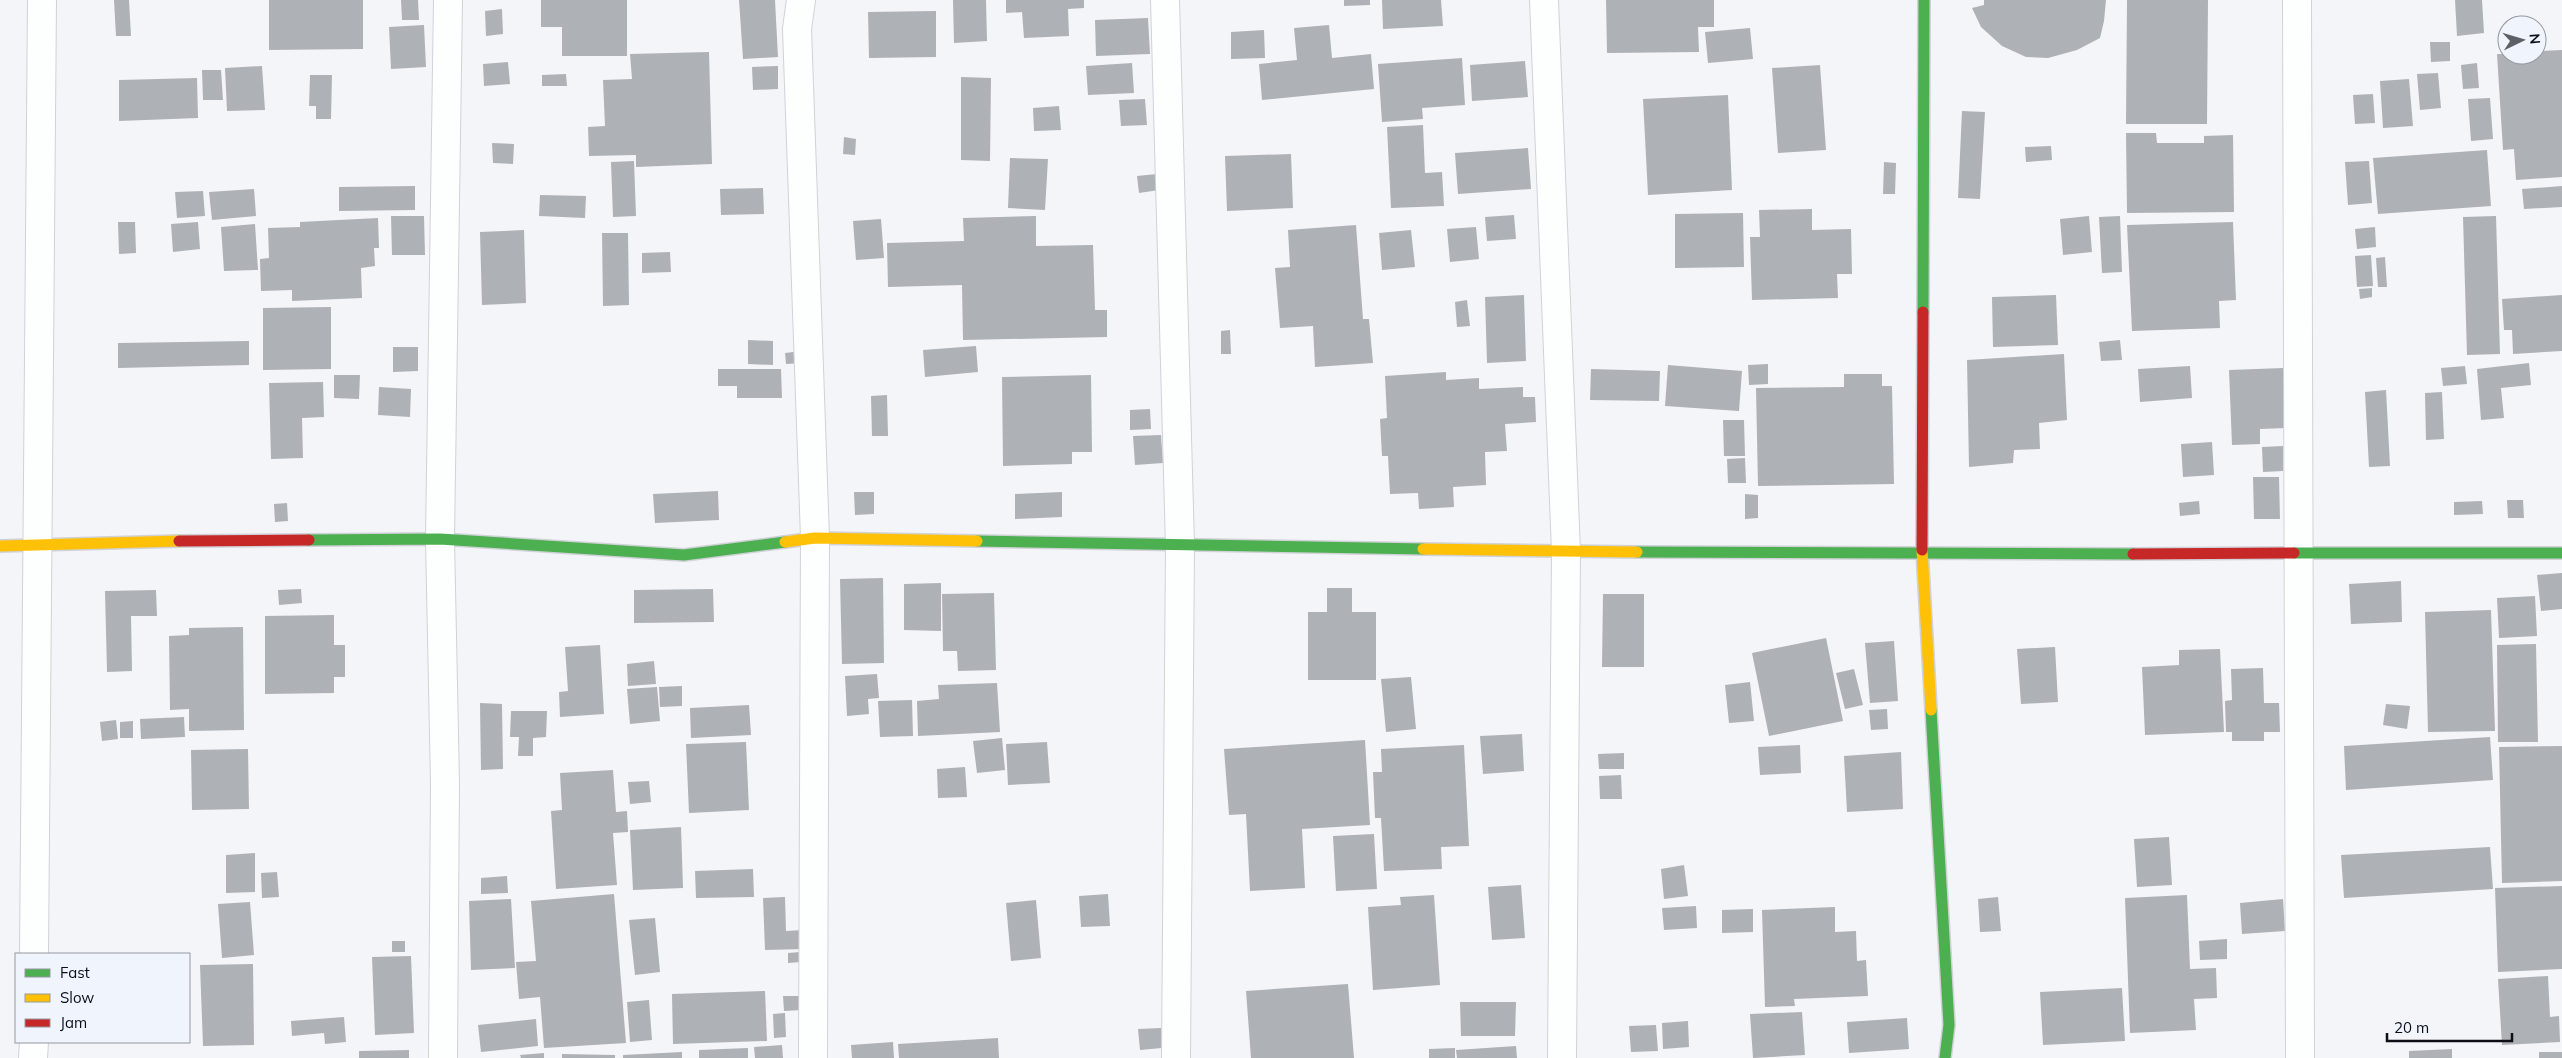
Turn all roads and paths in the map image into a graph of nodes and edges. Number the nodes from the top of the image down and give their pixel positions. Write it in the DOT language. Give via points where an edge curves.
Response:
graph roads {
  1 [pos="42,0"];
  2 [pos="448,0"];
  3 [pos="801,0"];
  4 [pos="1165,0"];
  5 [pos="1544,0"];
  6 [pos="1924,0"];
  7 [pos="2297,0"];
  8 [pos="815,538"];
  9 [pos="440,539"];
  10 [pos="37,543"];
  11 [pos="0,546"];
  12 [pos="1180,546"];
  13 [pos="1566,552"];
  14 [pos="2300,552"];
  15 [pos="2562,553"];
  16 [pos="1922,554"];
  17 [pos="34,953"];
  18 [pos="34,1043"];
  19 [pos="34,1058"];
  20 [pos="443,1058"];
  21 [pos="813,1058"];
  22 [pos="1176,1058"];
  23 [pos="1562,1058"];
  24 [pos="1945,1058"];
  25 [pos="2300,1058"];
  1 -- 10 [label="street"];
  2 -- 9 [label="street"];
  3 -- 8 [label="street" via="797,29"];
  4 -- 12 [label="street"];
  5 -- 13 [label="street"];
  6 -- 16 [label="street"];
  7 -- 14 [label="street"];
  8 -- 9 [label="street" via="684,555"];
  8 -- 12 [label="street"];
  8 -- 21 [label="street"];
  9 -- 10 [label="street"];
  9 -- 20 [label="street" via="445,783"];
  10 -- 11 [label="street"];
  10 -- 17 [label="street"];
  12 -- 13 [label="street"];
  12 -- 22 [label="street"];
  13 -- 16 [label="street"];
  13 -- 23 [label="street"];
  14 -- 15 [label="street"];
  14 -- 16 [label="street"];
  14 -- 25 [label="street"];
  16 -- 24 [label="street" via="1949,1025"];
  18 -- 19 [label="street"];
}
